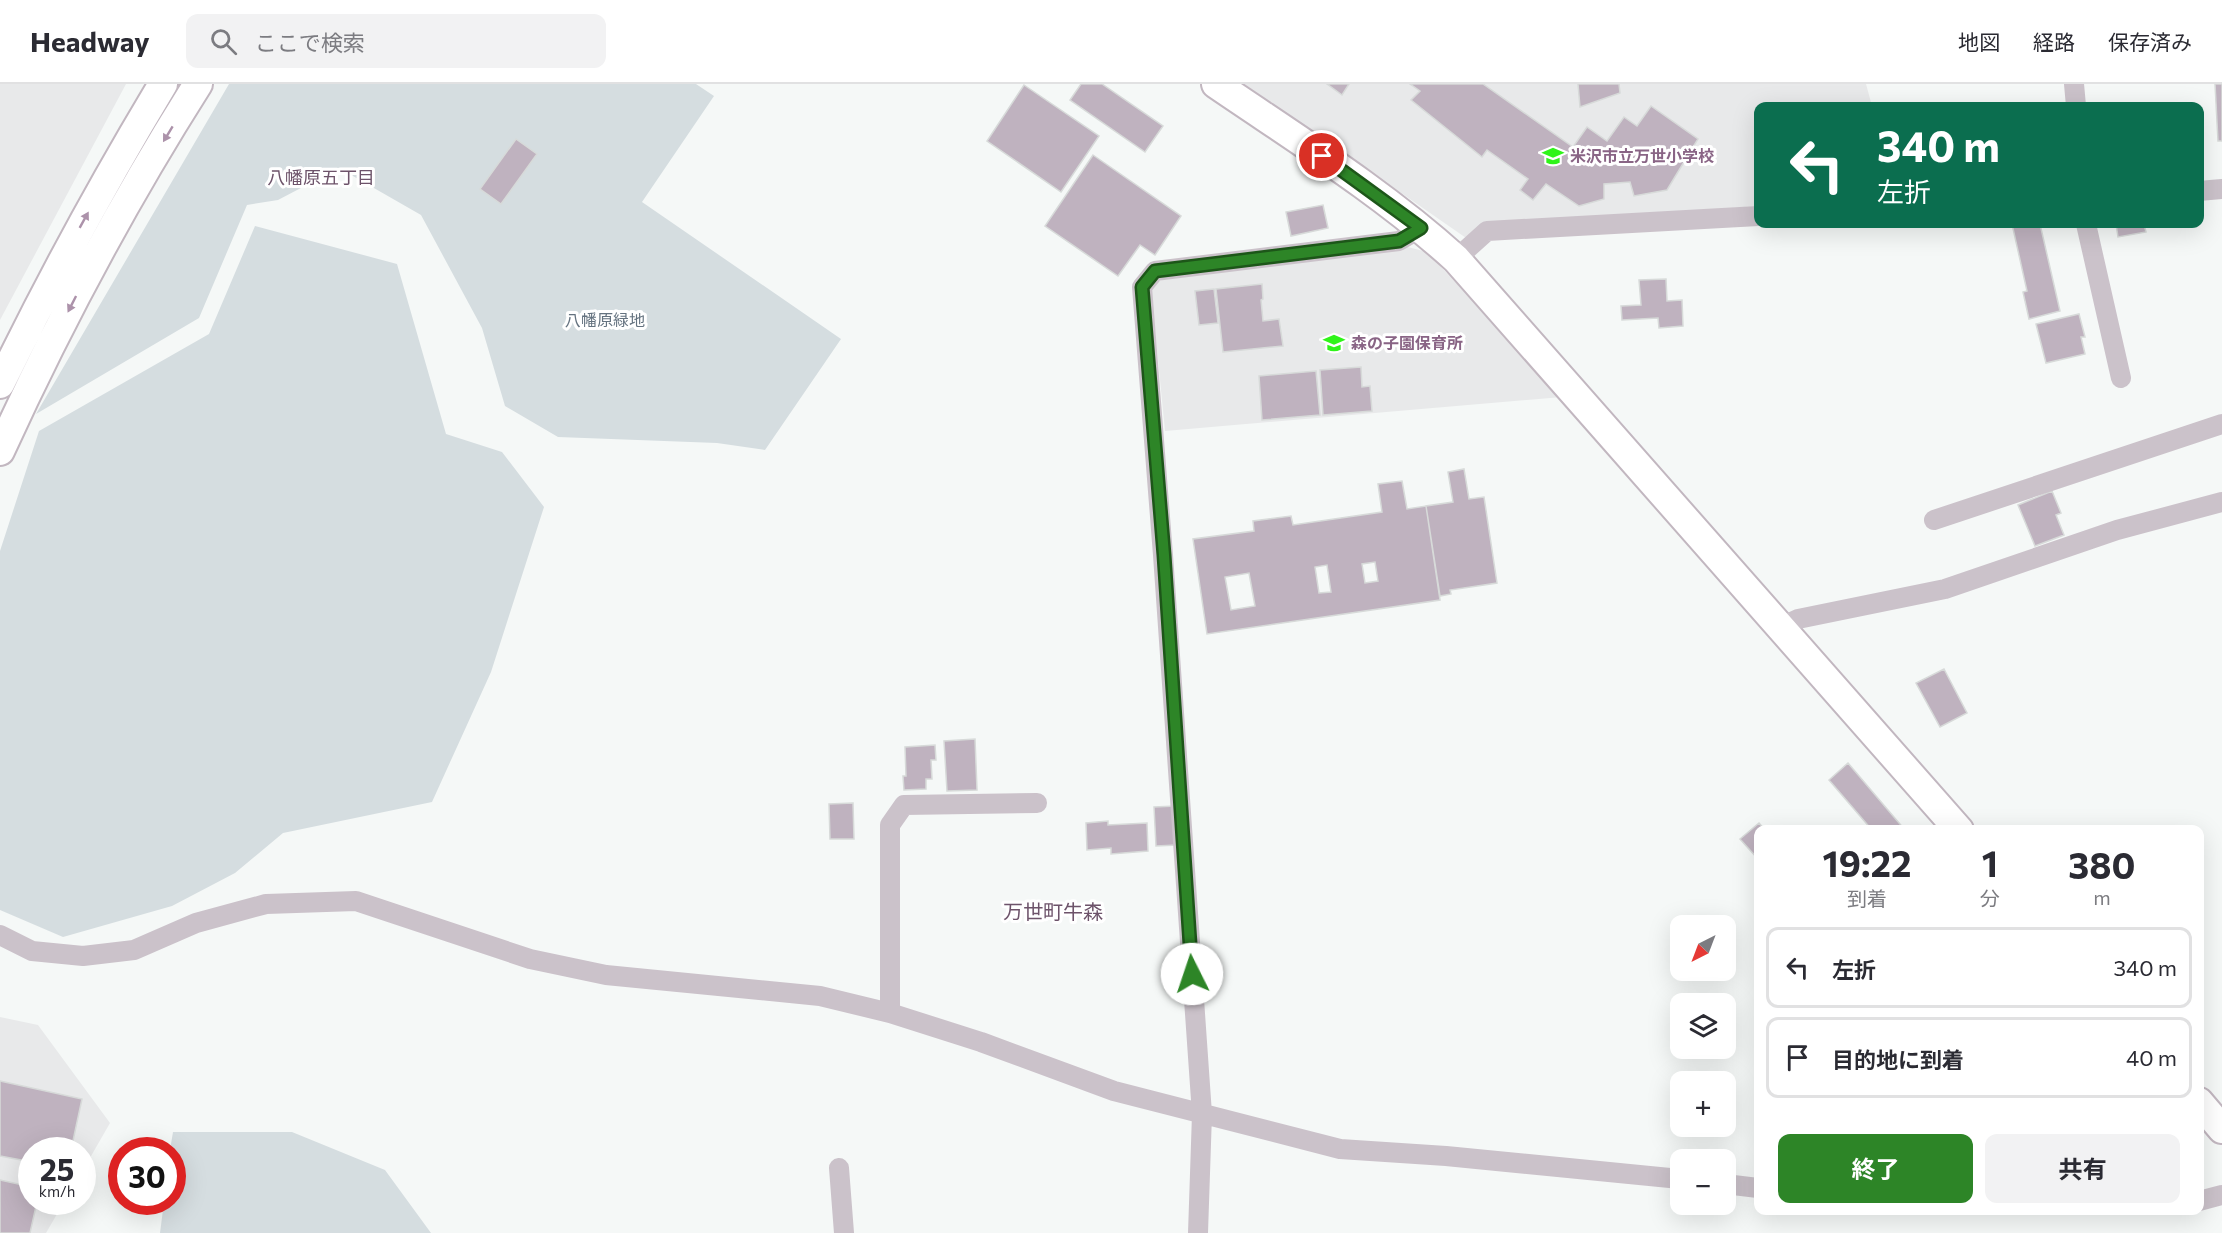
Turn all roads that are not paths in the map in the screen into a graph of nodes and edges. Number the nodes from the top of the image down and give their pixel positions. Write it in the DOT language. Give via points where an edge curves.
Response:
graph roads {
  1 [pos="163,84"];
  2 [pos="198,84"];
  3 [pos="1216,84"];
  4 [pos="2074,84"];
  5 [pos="2076,102"];
  6 [pos="2222,189"];
  7 [pos="2204,191"];
  8 [pos="1754,216"];
  9 [pos="1421,228"];
  10 [pos="2087,228"];
  11 [pos="1455,259"];
  12 [pos="2121,378"];
  13 [pos="0,384"];
  14 [pos="2222,424"];
  15 [pos="0,451"];
  16 [pos="2222,502"];
  17 [pos="1934,520"];
  18 [pos="1781,627"];
  19 [pos="1037,803"];
  20 [pos="1955,825"];
  21 [pos="0,935"];
  22 [pos="890,1013"];
  23 [pos="2204,1108"];
  24 [pos="1202,1114"];
  25 [pos="2222,1129"];
  26 [pos="840,1168"];
  27 [pos="1670,1178"];
  28 [pos="1736,1185"];
  29 [pos="1754,1188"];
  30 [pos="2222,1195"];
  31 [pos="2204,1200"];
  32 [pos="844,1233"];
  33 [pos="1198,1233"];
  13 -- 1 [label="street, one-way" via="42,297"];
  2 -- 15 [label="street, one-way" via="97,254"];
  3 -- 9 [label="street" via="1358,180"];
  4 -- 5 [label="street"];
  6 -- 7 [label="street"];
  8 -- 11 [label="street" via="1487,231"];
  9 -- 11 [label="street"];
  9 -- 24 [label="street" via="1399,241 1155,271 1142,287"];
  10 -- 12 [label="street"];
  11 -- 18 [label="street"];
  14 -- 17 [label="street"];
  16 -- 18 [label="street" via="2117,530 1945,589 1798,619"];
  18 -- 20 [label="street"];
  19 -- 22 [label="street" via="904,805 890,825"];
  21 -- 22 [label="street" via="32,951 83,956 134,950 196,922 266,904 356,901 530,959 595,973 820,996"];
  22 -- 24 [label="street" via="1114,1091"];
  23 -- 25 [label="street"];
  24 -- 27 [label="street" via="1340,1149"];
  24 -- 33 [label="street"];
  26 -- 32 [label="street"];
  28 -- 29 [label="street"];
  30 -- 31 [label="street"];
}
